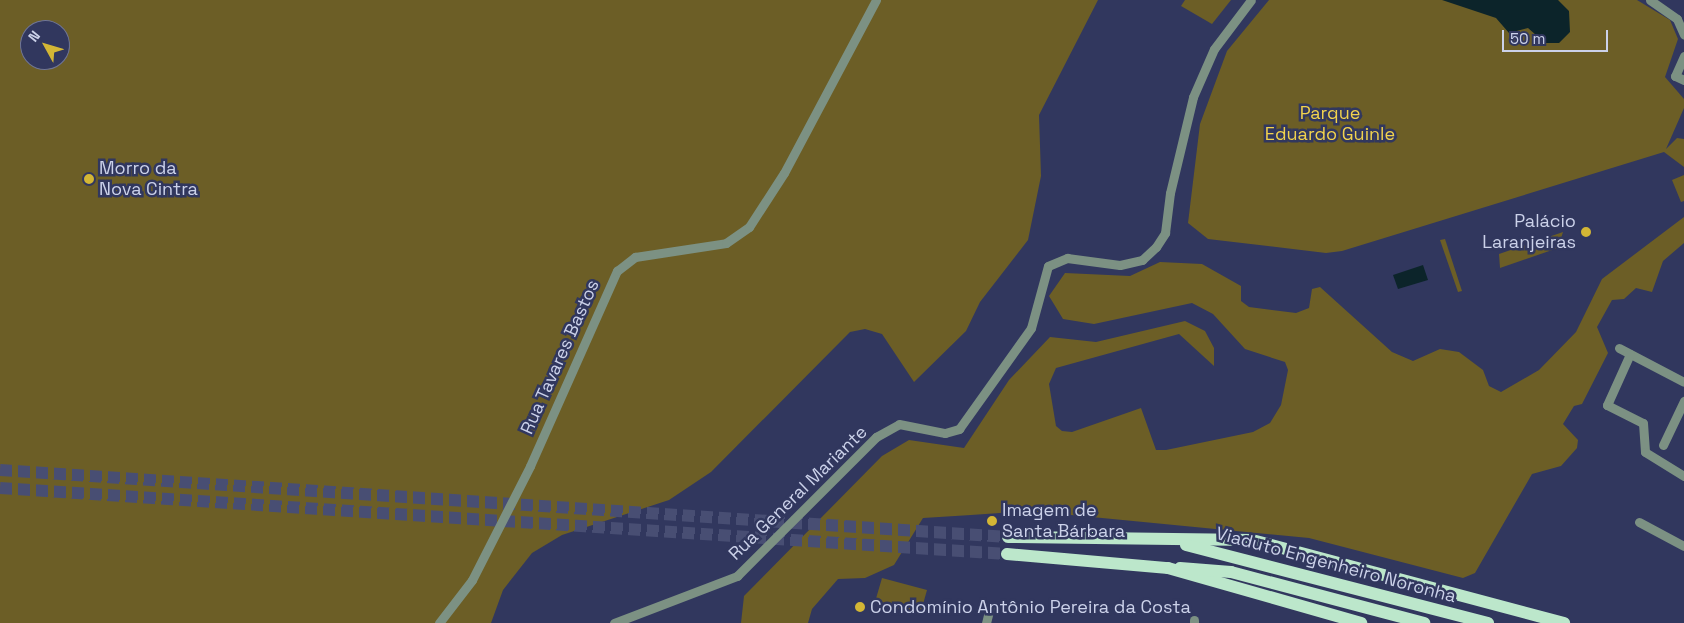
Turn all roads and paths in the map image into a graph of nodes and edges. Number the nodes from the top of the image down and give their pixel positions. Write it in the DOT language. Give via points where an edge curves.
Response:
graph roads {
  1 [pos="876,0"];
  2 [pos="1251,0"];
  3 [pos="1650,0"];
  4 [pos="1684,35"];
  5 [pos="1684,56"];
  6 [pos="1684,80"];
  7 [pos="1619,348"];
  8 [pos="1630,354"];
  9 [pos="1684,382"];
  10 [pos="1684,401"];
  11 [pos="1662,445"];
  12 [pos="1684,476"];
  13 [pos="1639,522"];
  14 [pos="1008,537"];
  15 [pos="1175,542"];
  16 [pos="1684,546"];
  17 [pos="1007,554"];
  18 [pos="1168,568"];
  19 [pos="990,607"];
  20 [pos="438,623"];
  21 [pos="614,623"];
  22 [pos="986,623"];
  23 [pos="1361,623"];
  24 [pos="1424,623"];
  25 [pos="1488,623"];
  26 [pos="1564,623"];
  1 -- 20 [label="street, Rua Tavares Bastos" via="784,173 749,227 726,243 635,257 617,271 530,466 472,580"];
  2 -- 21 [label="street, Rua General Mariante" via="1214,49 1193,97 1170,193 1165,233 1142,260 1120,266 1067,258 1048,266 1031,328 958,429 946,433 899,424 876,437 737,576"];
  3 -- 4 [label="street" via="1677,19"];
  5 -- 6 [label="street" via="1676,76"];
  7 -- 8 [label="street"];
  8 -- 9 [label="street"];
  8 -- 12 [label="street" via="1607,405 1643,423 1645,452"];
  10 -- 11 [label="street"];
  13 -- 16 [label="street"];
  14 -- 15 [label="main road"];
  15 -- 25 [label="main road, Viaduto Engenheiro Noronha" via="1312,574"];
  15 -- 26 [label="main road" via="1215,538 1292,548"];
  17 -- 18 [label="main road"];
  18 -- 23 [label="main road"];
  18 -- 24 [label="main road, Viaduto Engenheiro Noronha" via="1231,572"];
  19 -- 22 [label="street"];
}
